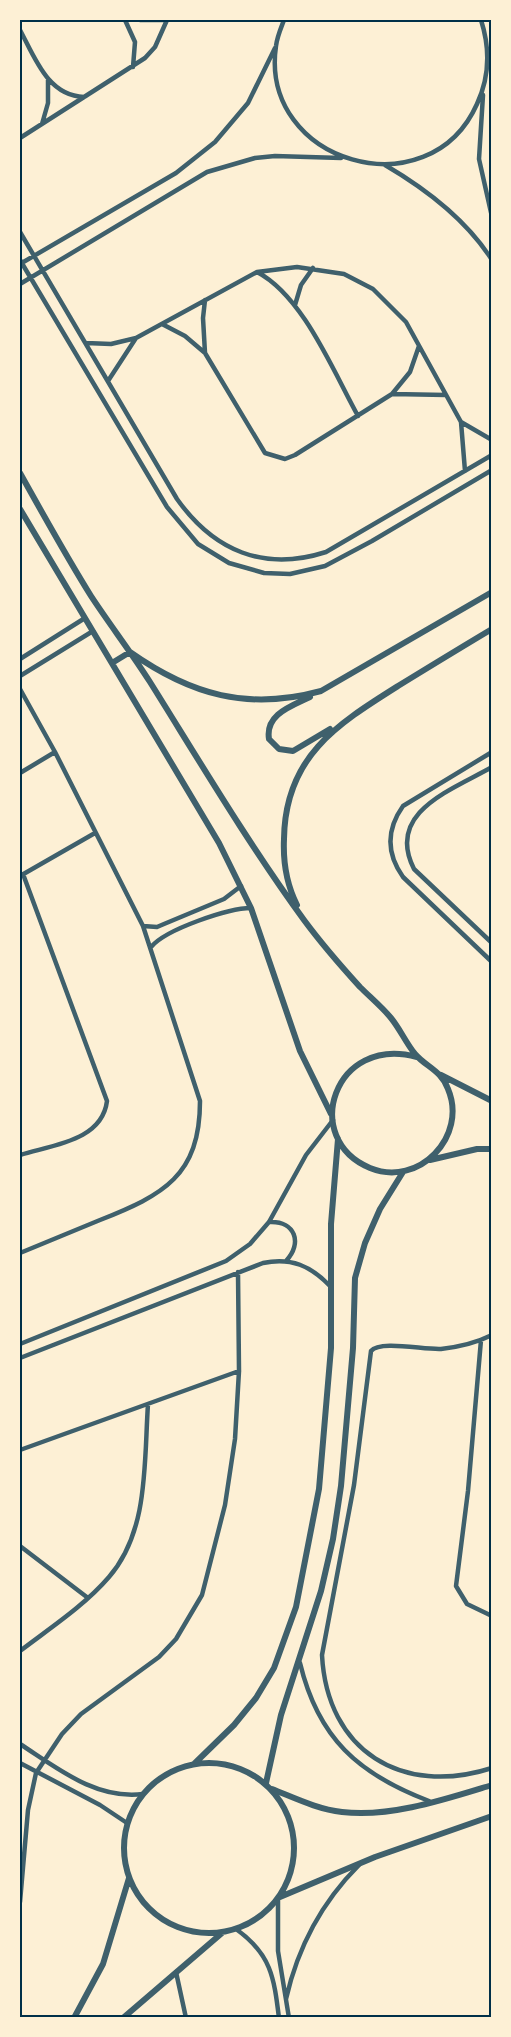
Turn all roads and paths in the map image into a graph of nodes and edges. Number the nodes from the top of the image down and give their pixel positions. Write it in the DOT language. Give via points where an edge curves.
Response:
graph roads {
  1 [pos="126,20"];
  2 [pos="140,20"];
  3 [pos="165,20"];
  4 [pos="284,20"];
  5 [pos="481,20"];
  6 [pos="20,30"];
  7 [pos="276,46"];
  8 [pos="492,58"];
  9 [pos="133,67"];
  10 [pos="488,67"];
  11 [pos="48,80"];
  12 [pos="483,90"];
  13 [pos="84,98"];
  14 [pos="41,125"];
  15 [pos="20,138"];
  16 [pos="343,158"];
  17 [pos="385,165"];
  18 [pos="492,217"];
  19 [pos="20,232"];
  20 [pos="34,256"];
  21 [pos="492,260"];
  22 [pos="20,263"];
  23 [pos="314,268"];
  24 [pos="42,270"];
  25 [pos="257,272"];
  26 [pos="30,278"];
  27 [pos="20,284"];
  28 [pos="205,300"];
  29 [pos="295,305"];
  30 [pos="162,324"];
  31 [pos="136,338"];
  32 [pos="86,343"];
  33 [pos="419,345"];
  34 [pos="206,352"];
  35 [pos="108,381"];
  36 [pos="392,394"];
  37 [pos="446,394"];
  38 [pos="358,416"];
  39 [pos="461,422"];
  40 [pos="492,440"];
  41 [pos="492,455"];
  42 [pos="492,470"];
  43 [pos="465,471"];
  44 [pos="20,473"];
  45 [pos="20,509"];
  46 [pos="492,592"];
  47 [pos="85,618"];
  48 [pos="492,629"];
  49 [pos="93,631"];
  50 [pos="130,652"];
  51 [pos="20,659"];
  52 [pos="112,663"];
  53 [pos="20,676"];
  54 [pos="20,689"];
  55 [pos="321,691"];
  56 [pos="341,722"];
  57 [pos="54,752"];
  58 [pos="492,752"];
  59 [pos="492,767"];
  60 [pos="20,773"];
  61 [pos="95,833"];
  62 [pos="21,875"];
  63 [pos="241,886"];
  64 [pos="251,908"];
  65 [pos="306,922"];
  66 [pos="471,924"];
  67 [pos="143,926"];
  68 [pos="462,933"];
  69 [pos="492,943"];
  70 [pos="151,947"];
  71 [pos="492,962"];
  72 [pos="417,1057"];
  73 [pos="439,1073"];
  74 [pos="492,1101"];
  75 [pos="332,1119"];
  76 [pos="338,1138"];
  77 [pos="492,1149"];
  78 [pos="20,1155"];
  79 [pos="429,1160"];
  80 [pos="403,1172"];
  81 [pos="269,1222"];
  82 [pos="20,1253"];
  83 [pos="286,1261"];
  84 [pos="238,1272"];
  85 [pos="330,1286"];
  86 [pos="492,1335"];
  87 [pos="481,1340"];
  88 [pos="20,1344"];
  89 [pos="20,1358"];
  90 [pos="239,1371"];
  91 [pos="148,1404"];
  92 [pos="20,1450"];
  93 [pos="20,1546"];
  94 [pos="88,1598"];
  95 [pos="492,1616"];
  96 [pos="20,1651"];
  97 [pos="300,1663"];
  98 [pos="20,1744"];
  99 [pos="45,1761"];
  100 [pos="20,1763"];
  101 [pos="194,1764"];
  102 [pos="492,1768"];
  103 [pos="36,1773"];
  104 [pos="266,1783"];
  105 [pos="492,1785"];
  106 [pos="272,1789"];
  107 [pos="143,1794"];
  108 [pos="429,1801"];
  109 [pos="492,1816"];
  110 [pos="127,1823"];
  111 [pos="360,1864"];
  112 [pos="129,1878"];
  113 [pos="279,1898"];
  114 [pos="20,1902"];
  115 [pos="236,1929"];
  116 [pos="222,1933"];
  117 [pos="176,1972"];
  118 [pos="286,1999"];
  119 [pos="74,2018"];
  120 [pos="123,2018"];
  121 [pos="186,2018"];
  122 [pos="279,2018"];
  123 [pos="289,2018"];
  1 -- 9 [label="street" via="135,42"];
  2 -- 3 [label="street"];
  3 -- 9 [label="street" via="155,47"];
  4 -- 7 [label="street"];
  5 -- 10 [label="street"];
  6 -- 11 [label="street"];
  7 -- 16 [label="street" via="284,101 298,125 318,145"];
  7 -- 20 [label="street" via="248,103 215,142 176,173"];
  8 -- 10 [label="street"];
  9 -- 13 [label="street"];
  10 -- 12 [label="street"];
  11 -- 13 [label="street" via="64,94"];
  11 -- 14 [label="street" via="48,104"];
  12 -- 17 [label="street" via="473,114 456,135 435,151 411,161"];
  12 -- 18 [label="street" via="479,159"];
  13 -- 14 [label="street"];
  14 -- 15 [label="street"];
  16 -- 17 [label="street"];
  16 -- 24 [label="street" via="255,158 207,172"];
  17 -- 21 [label="street" via="450,211"];
  19 -- 20 [label="street"];
  20 -- 22 [label="street"];
  20 -- 24 [label="street"];
  22 -- 26 [label="street"];
  23 -- 25 [label="street"];
  23 -- 29 [label="street" via="301,285"];
  23 -- 33 [label="street" via="344,274 373,289 396,309"];
  24 -- 26 [label="street"];
  24 -- 32 [label="street"];
  25 -- 28 [label="street"];
  25 -- 29 [label="street" via="279,285"];
  26 -- 27 [label="street"];
  26 -- 42 [label="street" via="167,507 198,544 229,563 273,574 325,566"];
  28 -- 30 [label="street"];
  28 -- 34 [label="street"];
  29 -- 38 [label="street"];
  30 -- 31 [label="street"];
  30 -- 34 [label="street"];
  31 -- 32 [label="street" via="111,344"];
  31 -- 35 [label="street"];
  32 -- 35 [label="street"];
  33 -- 36 [label="street" via="410,372"];
  33 -- 37 [label="street"];
  34 -- 38 [label="street" via="259,446 273,458 285,459"];
  35 -- 43 [label="street" via="189,515 210,536 252,555 289,560 326,552"];
  36 -- 37 [label="street"];
  36 -- 38 [label="street"];
  37 -- 39 [label="street"];
  39 -- 40 [label="street"];
  39 -- 43 [label="street"];
  41 -- 43 [label="street"];
  44 -- 50 [label="street" via="89,592"];
  45 -- 47 [label="street"];
  46 -- 55 [label="street"];
  47 -- 49 [label="street"];
  47 -- 51 [label="street"];
  48 -- 56 [label="street"];
  49 -- 52 [label="street"];
  49 -- 53 [label="street"];
  50 -- 52 [label="street"];
  50 -- 55 [label="street" via="172,679 220,696 270,700"];
  50 -- 65 [label="street" via="260,858"];
  52 -- 63 [label="street" via="196,802"];
  54 -- 57 [label="street"];
  55 -- 56 [label="street" via="273,718 269,739 279,749 293,751"];
  56 -- 65 [label="street" via="308,759 296,780 285,820 283,852 287,877"];
  57 -- 60 [label="street"];
  57 -- 61 [label="street"];
  58 -- 68 [label="street" via="403,806 390,834 392,857 403,877"];
  59 -- 66 [label="street" via="424,805 408,829 406,843 414,869"];
  61 -- 62 [label="street"];
  61 -- 67 [label="street"];
  62 -- 78 [label="street" via="107,1101 101,1122 93,1130"];
  63 -- 64 [label="street"];
  63 -- 67 [label="street" via="224,899 157,927"];
  64 -- 70 [label="street" via="228,911 169,934"];
  64 -- 75 [label="street" via="300,1051"];
  65 -- 72 [label="street" via="390,1018"];
  66 -- 68 [label="street"];
  66 -- 69 [label="street"];
  67 -- 70 [label="street"];
  68 -- 71 [label="street"];
  70 -- 82 [label="street" via="200,1101 200,1127 193,1152 180,1174 162,1192"];
  72 -- 73 [label="street"];
  72 -- 75 [label="street" via="400,1052 382,1053 351,1069 333,1099"];
  73 -- 74 [label="street"];
  73 -- 79 [label="street" via="453,1103 453,1119 449,1135"];
  75 -- 76 [label="street"];
  75 -- 81 [label="street" via="306,1155"];
  76 -- 80 [label="street" via="346,1151 365,1166"];
  76 -- 85 [label="street"];
  77 -- 79 [label="street"];
  79 -- 80 [label="street"];
  80 -- 97 [label="street" via="380,1209 355,1278 341,1486 321,1591"];
  81 -- 83 [label="street" via="279,1221 294,1234 296,1244"];
  81 -- 88 [label="street" via="250,1244 208,1270"];
  83 -- 84 [label="street" via="263,1263"];
  83 -- 85 [label="street" via="303,1265"];
  84 -- 89 [label="street"];
  84 -- 90 [label="street"];
  85 -- 101 [label="street" via="331,1348 320,1489 296,1607 273,1668 256,1698"];
  86 -- 87 [label="street"];
  87 -- 95 [label="street" via="456,1586 466,1604"];
  87 -- 102 [label="street" via="440,1349 378,1346 371,1351 354,1485 321,1655 325,1687 336,1716 348,1734 379,1762 440,1779"];
  90 -- 91 [label="street"];
  90 -- 99 [label="street" via="235,1439 225,1504 210,1570 198,1602 176,1639 159,1657 81,1714"];
  91 -- 92 [label="street"];
  91 -- 94 [label="street" via="137,1521 119,1563"];
  93 -- 94 [label="street"];
  94 -- 96 [label="street"];
  97 -- 104 [label="street" via="281,1715"];
  97 -- 108 [label="street" via="307,1694 322,1724 343,1750 396,1789"];
  98 -- 99 [label="street"];
  99 -- 103 [label="street"];
  99 -- 107 [label="street" via="105,1793 124,1797"];
  100 -- 103 [label="street"];
  101 -- 104 [label="street" via="225,1763"];
  101 -- 107 [label="street" via="166,1774"];
  103 -- 110 [label="street"];
  103 -- 114 [label="street" via="27,1819"];
  104 -- 106 [label="street"];
  105 -- 108 [label="street"];
  106 -- 108 [label="street" via="342,1812 383,1811"];
  106 -- 113 [label="street" via="289,1819 295,1853"];
  107 -- 110 [label="street"];
  109 -- 111 [label="street"];
  110 -- 112 [label="street" via="124,1851"];
  111 -- 113 [label="street"];
  111 -- 118 [label="street" via="317,1916 298,1956"];
  112 -- 116 [label="street" via="137,1895 165,1922 202,1933"];
  112 -- 119 [label="street" via="103,1964"];
  113 -- 115 [label="street" via="259,1917"];
  113 -- 118 [label="street" via="278,1952"];
  115 -- 116 [label="street"];
  115 -- 122 [label="street" via="258,1947 266,1960 276,1988"];
  116 -- 117 [label="street"];
  117 -- 120 [label="street"];
  117 -- 121 [label="street"];
  118 -- 123 [label="street"];
}
